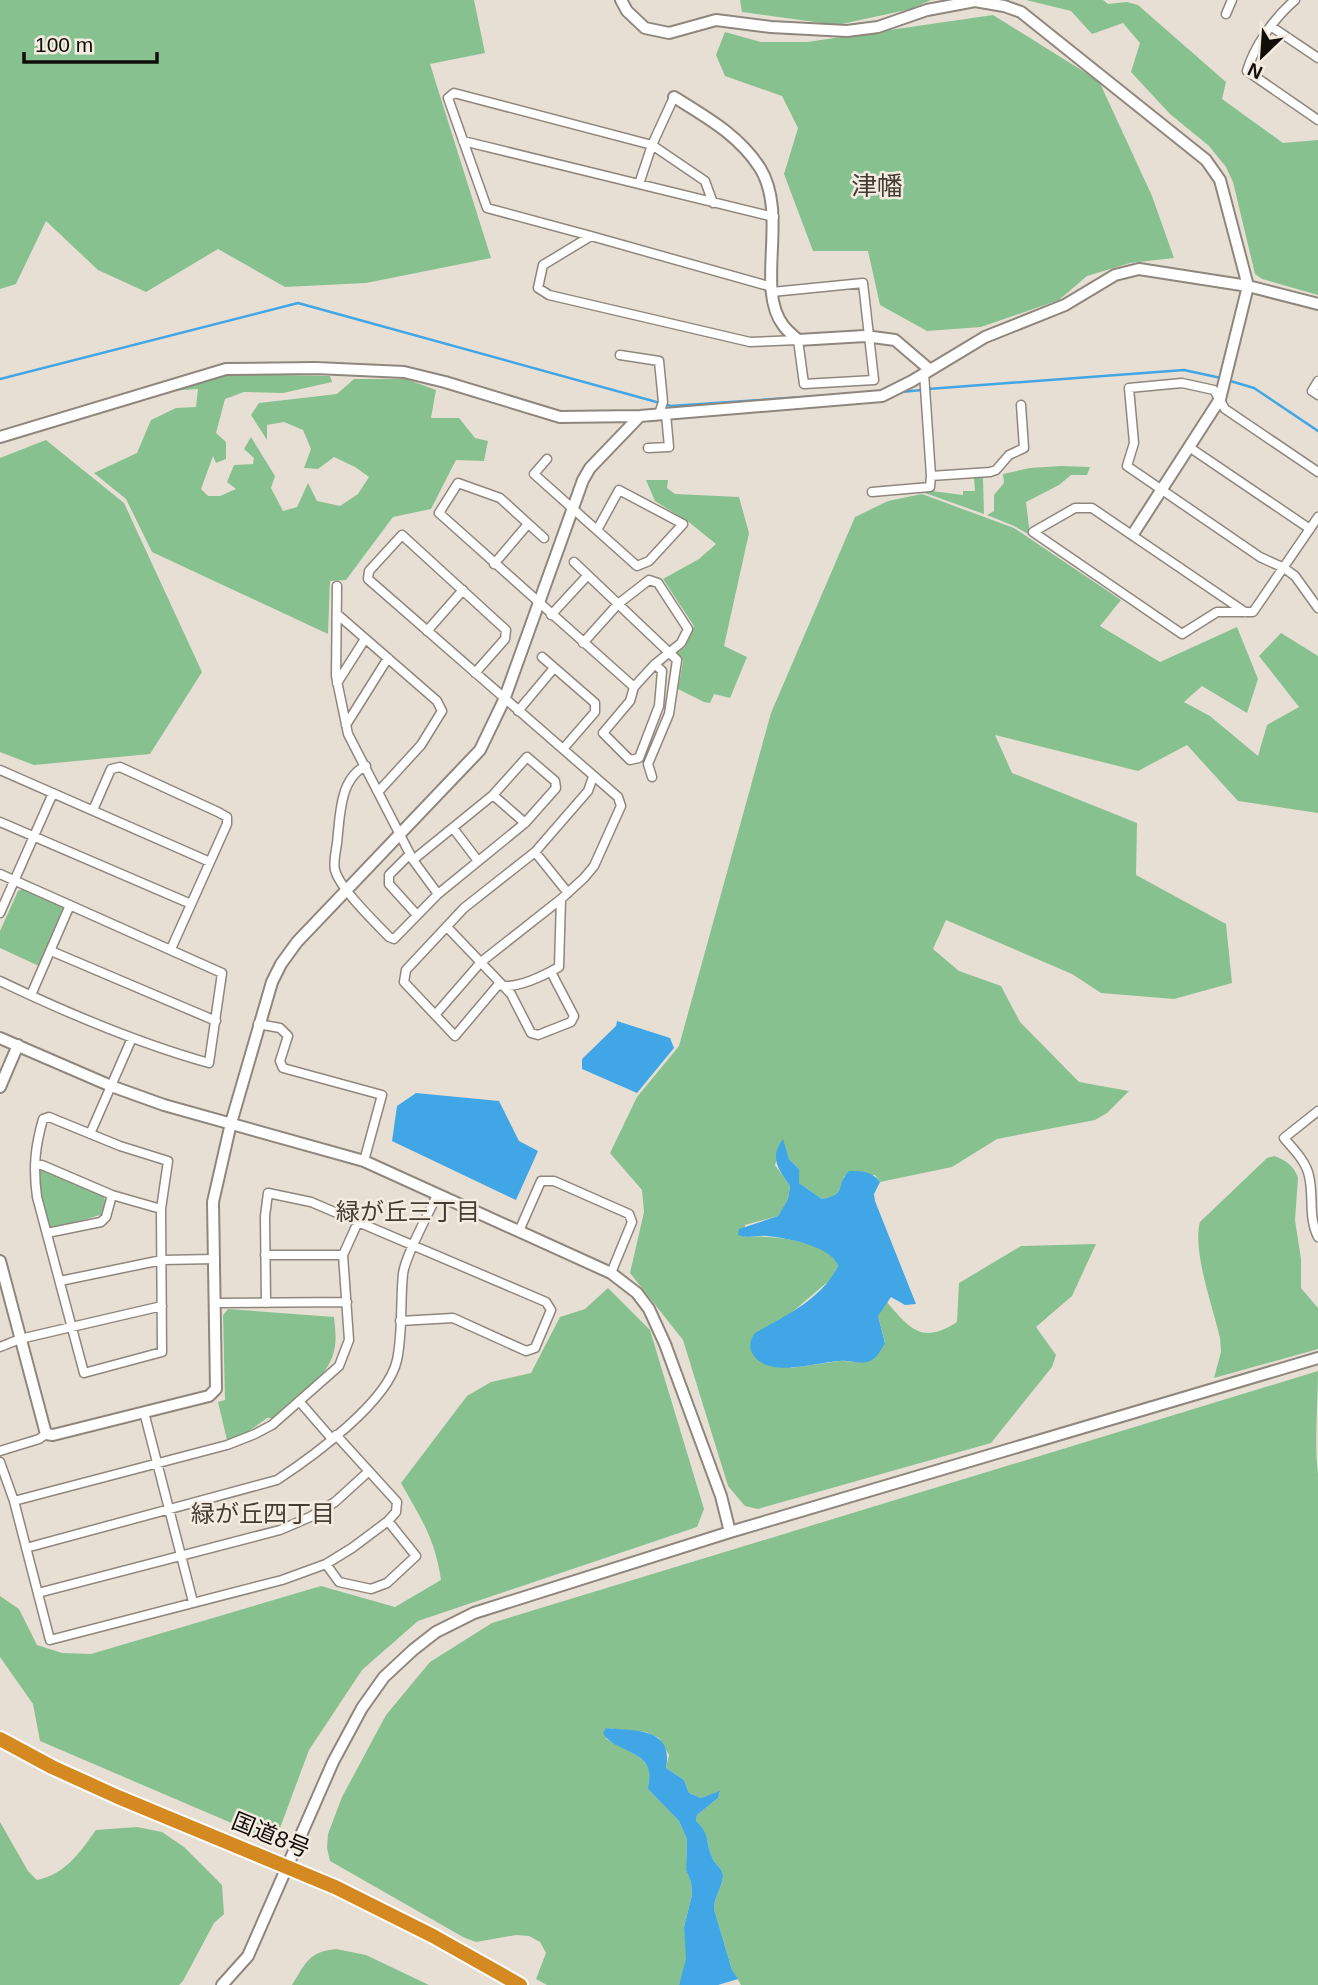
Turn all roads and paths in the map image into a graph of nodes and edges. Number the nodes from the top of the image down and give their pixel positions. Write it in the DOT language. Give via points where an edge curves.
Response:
graph roads {
  1 [pos="621,0"];
  2 [pos="976,0"];
  3 [pos="1232,0"];
  4 [pos="1295,0"];
  5 [pos="1226,14"];
  6 [pos="1272,27"];
  7 [pos="1317,56"];
  8 [pos="674,97"];
  9 [pos="1318,120"];
  10 [pos="463,141"];
  11 [pos="652,145"];
  12 [pos="639,184"];
  13 [pos="713,203"];
  14 [pos="774,217"];
  15 [pos="591,236"];
  16 [pos="1248,286"];
  17 [pos="772,289"];
  18 [pos="1318,303"];
  19 [pos="868,336"];
  20 [pos="798,340"];
  21 [pos="620,355"];
  22 [pos="926,371"];
  23 [pos="1318,382"];
  24 [pos="1318,395"];
  25 [pos="1220,399"];
  26 [pos="1021,405"];
  27 [pos="662,409"];
  28 [pos="640,416"];
  29 [pos="0,437"];
  30 [pos="1189,447"];
  31 [pos="648,448"];
  32 [pos="547,459"];
  33 [pos="1318,472"];
  34 [pos="931,476"];
  35 [pos="1160,491"];
  36 [pos="872,492"];
  37 [pos="572,508"];
  38 [pos="1318,517"];
  39 [pos="528,523"];
  40 [pos="1310,529"];
  41 [pos="597,530"];
  42 [pos="1133,534"];
  43 [pos="544,538"];
  44 [pos="574,562"];
  45 [pos="494,564"];
  46 [pos="1284,568"];
  47 [pos="587,576"];
  48 [pos="337,586"];
  49 [pos="463,590"];
  50 [pos="538,604"];
  51 [pos="618,604"];
  52 [pos="1318,608"];
  53 [pos="1245,612"];
  54 [pos="337,614"];
  55 [pos="551,615"];
  56 [pos="427,631"];
  57 [pos="365,639"];
  58 [pos="583,643"];
  59 [pos="670,652"];
  60 [pos="541,657"];
  61 [pos="388,659"];
  62 [pos="655,664"];
  63 [pos="554,668"];
  64 [pos="475,673"];
  65 [pos="337,683"];
  66 [pos="634,687"];
  67 [pos="504,700"];
  68 [pos="518,710"];
  69 [pos="346,725"];
  70 [pos="563,749"];
  71 [pos="366,766"];
  72 [pos="0,770"];
  73 [pos="652,777"];
  74 [pos="593,778"];
  75 [pos="378,792"];
  76 [pos="53,793"];
  77 [pos="493,795"];
  78 [pos="93,810"];
  79 [pos="0,822"];
  80 [pos="525,823"];
  81 [pos="453,828"];
  82 [pos="400,835"];
  83 [pos="34,836"];
  84 [pos="535,852"];
  85 [pos="411,857"];
  86 [pos="478,861"];
  87 [pos="210,862"];
  88 [pos="0,874"];
  89 [pos="15,880"];
  90 [pos="347,890"];
  91 [pos="568,893"];
  92 [pos="438,894"];
  93 [pos="561,899"];
  94 [pos="191,904"];
  95 [pos="70,905"];
  96 [pos="0,914"];
  97 [pos="417,915"];
  98 [pos="447,927"];
  99 [pos="170,949"];
  100 [pos="51,951"];
  101 [pos="481,961"];
  102 [pos="551,972"];
  103 [pos="0,981"];
  104 [pos="504,987"];
  105 [pos="31,995"];
  106 [pos="435,1015"];
  107 [pos="216,1021"];
  108 [pos="258,1024"];
  109 [pos="0,1038"];
  110 [pos="132,1038"];
  111 [pos="18,1045"];
  112 [pos="111,1086"];
  113 [pos="0,1087"];
  114 [pos="1318,1111"];
  115 [pos="231,1123"];
  116 [pos="90,1134"];
  117 [pos="364,1161"];
  118 [pos="35,1165"];
  119 [pos="113,1195"];
  120 [pos="437,1195"];
  121 [pos="161,1209"];
  122 [pos="358,1222"];
  123 [pos="519,1231"];
  124 [pos="47,1233"];
  125 [pos="1318,1237"];
  126 [pos="414,1245"];
  127 [pos="265,1255"];
  128 [pos="343,1255"];
  129 [pos="215,1259"];
  130 [pos="162,1260"];
  131 [pos="0,1261"];
  132 [pos="611,1273"];
  133 [pos="60,1281"];
  134 [pos="346,1302"];
  135 [pos="216,1303"];
  136 [pos="266,1303"];
  137 [pos="162,1306"];
  138 [pos="400,1321"];
  139 [pos="72,1327"];
  140 [pos="20,1339"];
  141 [pos="0,1347"];
  142 [pos="1318,1358"];
  143 [pos="299,1401"];
  144 [pos="144,1412"];
  145 [pos="46,1434"];
  146 [pos="334,1437"];
  147 [pos="0,1451"];
  148 [pos="0,1462"];
  149 [pos="158,1463"];
  150 [pos="369,1471"];
  151 [pos="14,1501"];
  152 [pos="170,1509"];
  153 [pos="388,1521"];
  154 [pos="730,1532"];
  155 [pos="26,1548"];
  156 [pos="182,1556"];
  157 [pos="326,1564"];
  158 [pos="38,1593"];
  159 [pos="193,1602"];
  160 [pos="0,1739"];
  161 [pos="288,1866"];
  162 [pos="487,1967"];
  163 [pos="222,1985"];
  164 [pos="511,1985"];
  165 [pos="520,1985"];
  1 -- 2 [label="street" via="645,28 669,33 716,20 847,31"];
  2 -- 16 [label="street" via="1021,12 1206,160 1220,180"];
  3 -- 5 [label="street"];
  4 -- 6 [label="street"];
  6 -- 7 [label="street"];
  6 -- 9 [label="street" via="1247,71"];
  8 -- 11 [label="street"];
  8 -- 14 [label="street" via="743,145 761,170"];
  10 -- 11 [label="street" via="448,98 454,93"];
  10 -- 12 [label="street"];
  10 -- 15 [label="street" via="487,208"];
  11 -- 12 [label="street"];
  11 -- 13 [label="street" via="705,181"];
  12 -- 13 [label="street"];
  13 -- 14 [label="street"];
  14 -- 17 [label="street"];
  15 -- 17 [label="street"];
  15 -- 20 [label="street" via="543,265 538,288 549,295 750,342"];
  16 -- 18 [label="street"];
  16 -- 22 [label="street" via="1139,269 1115,275 1065,305 985,337"];
  16 -- 25 [label="street"];
  17 -- 19 [label="street" via="863,283"];
  17 -- 20 [label="street" via="783,326"];
  19 -- 20 [label="street"];
  19 -- 20 [label="street" via="874,380 804,384"];
  19 -- 22 [label="street" via="895,340"];
  21 -- 27 [label="street" via="659,361"];
  22 -- 27 [label="street" via="882,396"];
  22 -- 34 [label="street"];
  23 -- 24 [label="street" via="1312,391"];
  25 -- 30 [label="street"];
  25 -- 33 [label="street" via="1225,409"];
  25 -- 35 [label="street" via="1214,390 1182,383 1129,388 1134,443 1127,466"];
  26 -- 34 [label="street" via="1024,448 990,472"];
  27 -- 28 [label="street"];
  27 -- 31 [label="street" via="669,447"];
  28 -- 29 [label="street" via="560,418 404,372 253,368 226,369"];
  28 -- 37 [label="street" via="590,468"];
  30 -- 35 [label="street"];
  30 -- 40 [label="street"];
  32 -- 37 [label="street" via="534,474"];
  34 -- 36 [label="street" via="930,487"];
  35 -- 42 [label="street"];
  35 -- 46 [label="street"];
  37 -- 41 [label="street"];
  37 -- 50 [label="street"];
  38 -- 40 [label="street"];
  39 -- 43 [label="street"];
  39 -- 45 [label="street"];
  39 -- 45 [label="street" via="500,498 458,483 439,513"];
  40 -- 46 [label="street"];
  41 -- 41 [label="street" via="637,566 649,561 683,524 619,490"];
  42 -- 53 [label="street"];
  42 -- 53 [label="street" via="1092,508 1076,508 1033,532 1182,634 1217,612"];
  44 -- 47 [label="street"];
  45 -- 50 [label="street"];
  46 -- 52 [label="street"];
  46 -- 53 [label="street" via="1253,611"];
  47 -- 51 [label="street"];
  47 -- 55 [label="street"];
  48 -- 54 [label="street"];
  49 -- 56 [label="street"];
  49 -- 56 [label="street" via="401,535 369,570 368,579"];
  49 -- 64 [label="street" via="506,630 505,639"];
  50 -- 55 [label="street"];
  50 -- 67 [label="street"];
  51 -- 58 [label="street"];
  51 -- 59 [label="street"];
  51 -- 59 [label="street" via="649,580 658,583 688,629"];
  54 -- 57 [label="street"];
  54 -- 65 [label="street"];
  55 -- 58 [label="street"];
  56 -- 64 [label="street"];
  57 -- 61 [label="street"];
  57 -- 65 [label="street"];
  58 -- 66 [label="street"];
  59 -- 62 [label="street"];
  59 -- 73 [label="street" via="677,660 669,714 648,764"];
  60 -- 63 [label="street"];
  61 -- 69 [label="street"];
  61 -- 75 [label="street" via="437,701 442,711 421,745"];
  62 -- 66 [label="street"];
  62 -- 66 [label="street" via="662,671 659,706 639,758 630,760 603,733 631,701"];
  63 -- 68 [label="street"];
  63 -- 70 [label="street" via="594,703 594,712"];
  64 -- 67 [label="street"];
  65 -- 69 [label="street"];
  67 -- 68 [label="street"];
  67 -- 82 [label="street" via="480,750"];
  68 -- 70 [label="street"];
  69 -- 71 [label="street"];
  70 -- 74 [label="street"];
  71 -- 75 [label="street"];
  71 -- 90 [label="street" via="350,780 342,800 334,869"];
  72 -- 76 [label="street"];
  74 -- 84 [label="street" via="588,791"];
  74 -- 91 [label="street" via="618,797 621,806 594,866"];
  75 -- 82 [label="street"];
  76 -- 78 [label="street"];
  76 -- 83 [label="street"];
  77 -- 80 [label="street"];
  77 -- 80 [label="street" via="527,757 555,781 556,788"];
  77 -- 81 [label="street"];
  78 -- 87 [label="street"];
  78 -- 87 [label="street" via="111,769 120,768 227,817"];
  79 -- 83 [label="street"];
  80 -- 86 [label="street"];
  81 -- 85 [label="street"];
  81 -- 86 [label="street"];
  82 -- 85 [label="street"];
  82 -- 90 [label="street"];
  83 -- 89 [label="street"];
  83 -- 94 [label="street"];
  84 -- 91 [label="street"];
  84 -- 98 [label="street"];
  85 -- 92 [label="street"];
  85 -- 97 [label="street" via="389,875 389,884"];
  86 -- 92 [label="street"];
  87 -- 94 [label="street"];
  88 -- 89 [label="street"];
  89 -- 95 [label="street"];
  89 -- 96 [label="street"];
  90 -- 97 [label="street" via="394,939"];
  90 -- 108 [label="street" via="281,964"];
  91 -- 93 [label="street"];
  92 -- 97 [label="street"];
  93 -- 101 [label="street"];
  93 -- 102 [label="street" via="559,967"];
  94 -- 99 [label="street"];
  95 -- 99 [label="street"];
  95 -- 100 [label="street"];
  98 -- 101 [label="street"];
  98 -- 106 [label="street" via="406,970 404,982"];
  99 -- 107 [label="street" via="222,973"];
  100 -- 105 [label="street"];
  100 -- 107 [label="street"];
  101 -- 104 [label="street"];
  101 -- 106 [label="street"];
  102 -- 104 [label="street"];
  102 -- 104 [label="street" via="574,1016 571,1022 538,1035 531,1033"];
  103 -- 105 [label="street"];
  104 -- 106 [label="street" via="498,985 454,1036"];
  105 -- 110 [label="street"];
  107 -- 110 [label="street" via="209,1063"];
  108 -- 115 [label="street"];
  108 -- 117 [label="street" via="280,1028 288,1035 280,1061 283,1068 382,1095"];
  109 -- 111 [label="street"];
  110 -- 112 [label="street"];
  111 -- 112 [label="street"];
  111 -- 113 [label="street"];
  112 -- 115 [label="street"];
  112 -- 116 [label="street"];
  114 -- 125 [label="street" via="1284,1138 1309,1174 1310,1210"];
  115 -- 117 [label="street"];
  115 -- 129 [label="street" via="214,1202"];
  116 -- 118 [label="street" via="50,1117 43,1119"];
  116 -- 121 [label="street" via="168,1161"];
  117 -- 120 [label="street"];
  118 -- 119 [label="street"];
  118 -- 124 [label="street" via="37,1197"];
  119 -- 121 [label="street"];
  119 -- 124 [label="street" via="101,1222"];
  120 -- 123 [label="street"];
  120 -- 126 [label="street"];
  121 -- 130 [label="street"];
  122 -- 126 [label="street"];
  122 -- 127 [label="street" via="311,1202 268,1193"];
  122 -- 128 [label="street"];
  123 -- 132 [label="street"];
  123 -- 132 [label="street" via="541,1181 554,1181 629,1214 632,1222"];
  124 -- 133 [label="street"];
  126 -- 138 [label="street" via="403,1270"];
  126 -- 138 [label="street" via="546,1302 551,1310 535,1348 526,1351 453,1318"];
  127 -- 128 [label="street"];
  127 -- 136 [label="street"];
  128 -- 134 [label="street"];
  129 -- 130 [label="street"];
  129 -- 135 [label="street"];
  130 -- 133 [label="street"];
  130 -- 137 [label="street"];
  131 -- 140 [label="street"];
  132 -- 154 [label="street" via="649,1309 721,1496"];
  133 -- 139 [label="street"];
  134 -- 136 [label="street"];
  134 -- 143 [label="street" via="349,1340 343,1358"];
  135 -- 136 [label="street"];
  135 -- 144 [label="street" via="216,1389 209,1396"];
  137 -- 139 [label="street"];
  137 -- 139 [label="street" via="162,1352 84,1373"];
  138 -- 146 [label="street" via="397,1362 382,1391"];
  139 -- 140 [label="street"];
  140 -- 141 [label="street"];
  140 -- 145 [label="street"];
  142 -- 154 [label="street"];
  143 -- 146 [label="street"];
  143 -- 149 [label="street" via="255,1434"];
  144 -- 145 [label="street"];
  144 -- 149 [label="street"];
  145 -- 147 [label="street"];
  146 -- 150 [label="street"];
  146 -- 152 [label="street" via="277,1480"];
  148 -- 151 [label="street"];
  149 -- 151 [label="street"];
  149 -- 152 [label="street"];
  150 -- 153 [label="street" via="397,1502"];
  150 -- 156 [label="street" via="335,1502 310,1517 280,1530"];
  151 -- 155 [label="street"];
  152 -- 155 [label="street"];
  152 -- 156 [label="street"];
  153 -- 157 [label="street"];
  153 -- 157 [label="street" via="416,1556 387,1583 371,1589 339,1582"];
  154 -- 161 [label="street" via="474,1613 436,1632 384,1677 362,1708"];
  155 -- 158 [label="street"];
  156 -- 158 [label="street"];
  156 -- 159 [label="street"];
  157 -- 159 [label="street"];
  158 -- 159 [label="street" via="51,1640"];
  160 -- 161 [label="highway, 国道8号" via="118,1797"];
  161 -- 162 [label="highway, 国道8号" via="386,1911"];
  161 -- 163 [label="street" via="248,1956"];
  162 -- 164 [label="highway"];
  162 -- 165 [label="highway, 国道8号"];
}
